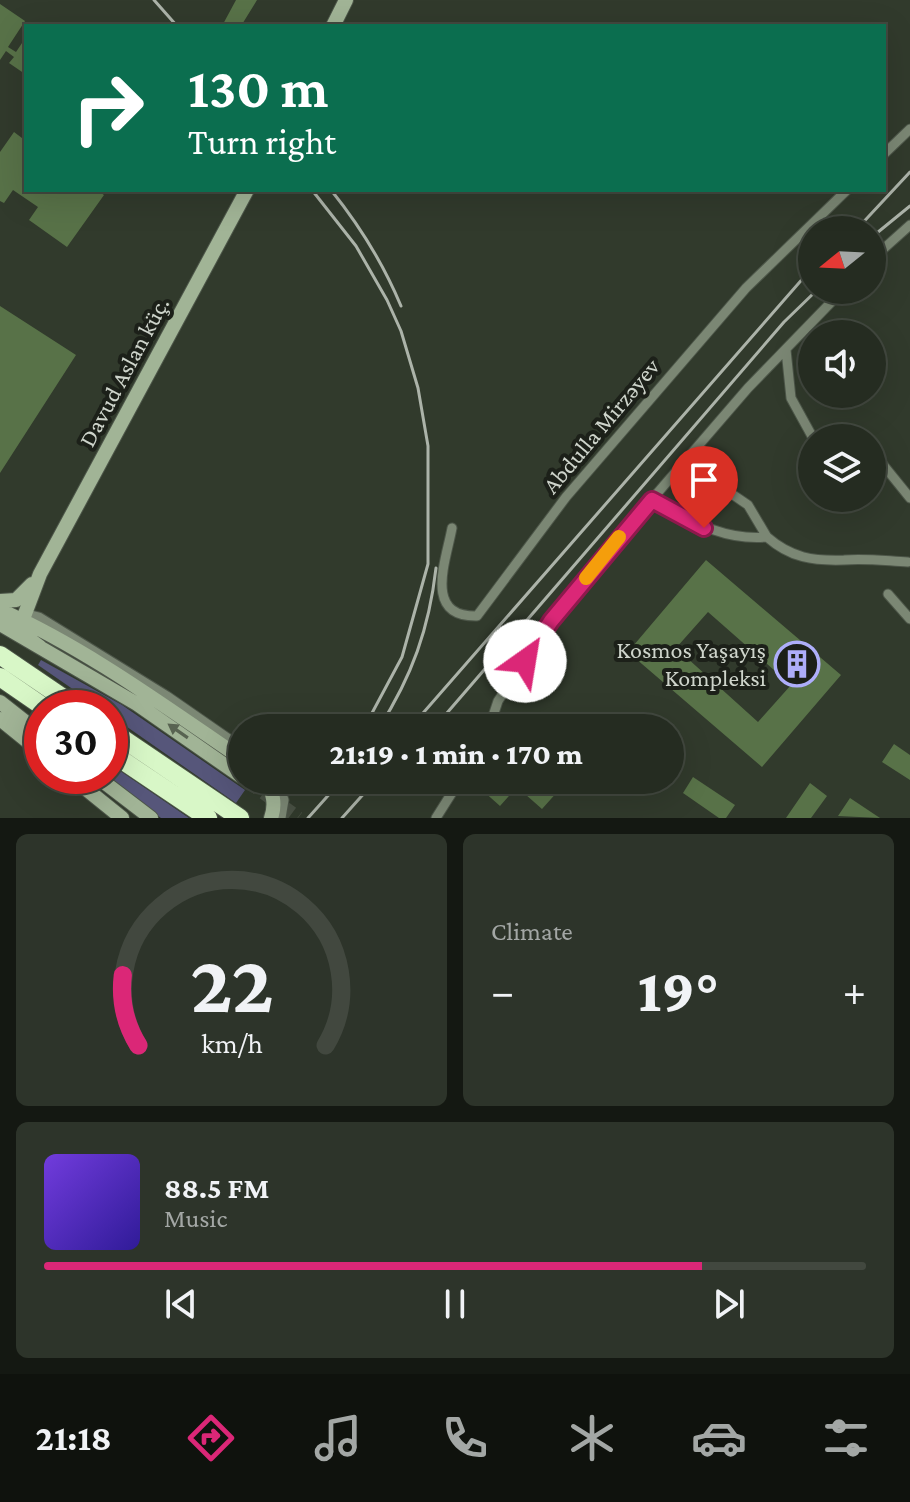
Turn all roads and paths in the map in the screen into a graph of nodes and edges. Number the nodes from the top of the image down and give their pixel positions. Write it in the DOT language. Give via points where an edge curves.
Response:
graph roads {
  1 [pos="346,0"];
  2 [pos="334,24"];
  3 [pos="910,129"];
  4 [pos="886,152"];
  5 [pos="246,192"];
  6 [pos="845,192"];
  7 [pos="910,225"];
  8 [pos="886,246"];
  9 [pos="830,304"];
  10 [pos="786,350"];
  11 [pos="805,424"];
  12 [pos="685,462"];
  13 [pos="886,468"];
  14 [pos="910,498"];
  15 [pos="652,500"];
  16 [pos="452,528"];
  17 [pos="767,537"];
  18 [pos="909,562"];
  19 [pos="40,574"];
  20 [pos="888,594"];
  21 [pos="0,601"];
  22 [pos="0,610"];
  23 [pos="910,619"];
  24 [pos="21,620"];
  25 [pos="0,624"];
  26 [pos="40,647"];
  27 [pos="0,655"];
  28 [pos="0,677"];
  29 [pos="52,690"];
  30 [pos="24,694"];
  31 [pos="0,702"];
  32 [pos="494,714"];
  33 [pos="0,719"];
  34 [pos="24,721"];
  35 [pos="24,738"];
  36 [pos="228,738"];
  37 [pos="128,742"];
  38 [pos="228,749"];
  39 [pos="128,764"];
  40 [pos="228,767"];
  41 [pos="92,794"];
  42 [pos="120,794"];
  43 [pos="272,794"];
  44 [pos="282,794"];
  45 [pos="451,794"];
  46 [pos="122,818"];
  47 [pos="151,818"];
  48 [pos="208,818"];
  49 [pos="240,818"];
  50 [pos="271,818"];
  51 [pos="281,818"];
  52 [pos="436,818"];
  1 -- 2 [label="main road"];
  3 -- 4 [label="street"];
  5 -- 19 [label="main road, Davud Aslan küç."];
  6 -- 16 [label="street, Abdulla Mirzəyev" via="746,288 566,497 477,616 464,616 444,603 441,589"];
  7 -- 8 [label="street"];
  9 -- 10 [label="street"];
  10 -- 11 [label="street" via="791,398"];
  10 -- 12 [label="street"];
  12 -- 15 [label="street"];
  12 -- 17 [label="street" via="748,505"];
  13 -- 14 [label="street"];
  15 -- 17 [label="street" via="722,534"];
  15 -- 32 [label="street" via="551,621"];
  17 -- 18 [label="street" via="800,558"];
  19 -- 21 [label="main road" via="16,600"];
  19 -- 24 [label="main road"];
  20 -- 23 [label="street"];
  22 -- 24 [label="main road"];
  24 -- 26 [label="main road" via="23,634"];
  24 -- 36 [label="street" via="39,617"];
  24 -- 38 [label="main road" via="143,691"];
  25 -- 26 [label="main road"];
  40 -- 26 [label="main road, one-way" via="137,704"];
  27 -- 29 [label="highway"];
  28 -- 30 [label="highway"];
  31 -- 34 [label="main road"];
  33 -- 35 [label="main road"];
  37 -- 49 [label="highway"];
  39 -- 48 [label="highway"];
  41 -- 46 [label="main road"];
  42 -- 47 [label="main road"];
  43 -- 50 [label="main road"];
  44 -- 51 [label="street"];
  45 -- 52 [label="street"];
}
